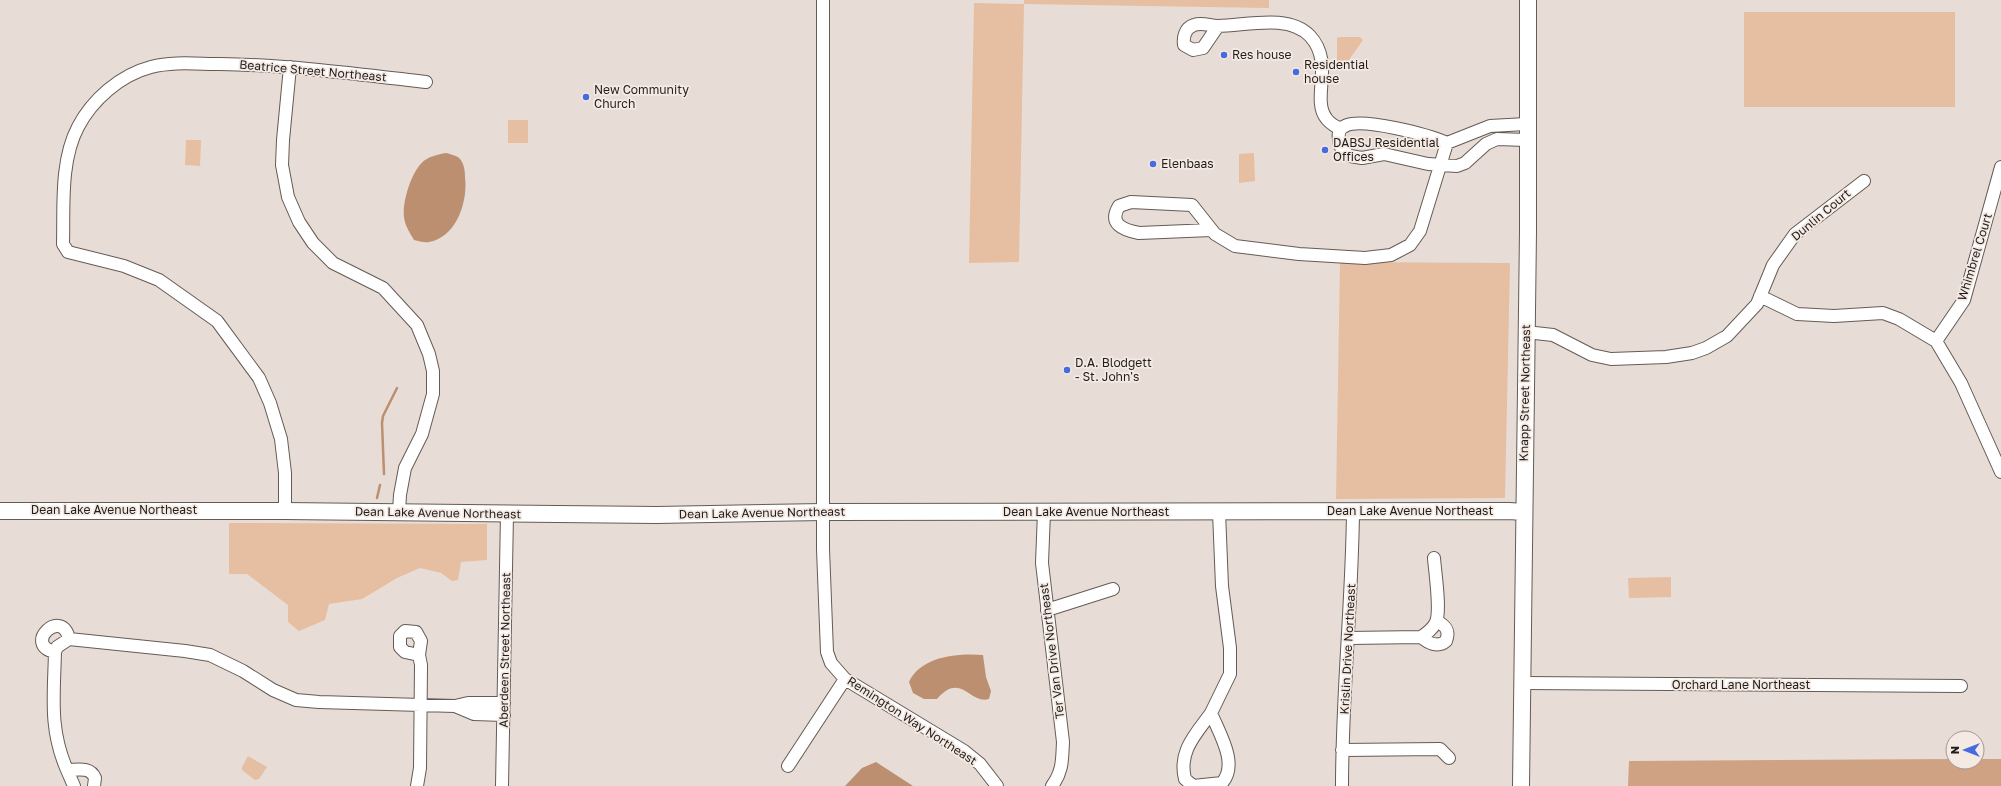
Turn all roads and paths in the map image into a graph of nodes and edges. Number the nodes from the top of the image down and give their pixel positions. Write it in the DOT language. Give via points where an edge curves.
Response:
graph roads {
  1 [pos="823,0"];
  2 [pos="1528,0"];
  3 [pos="1218,26"];
  4 [pos="290,67"];
  5 [pos="426,82"];
  6 [pos="1528,124"];
  7 [pos="1340,129"];
  8 [pos="1528,140"];
  9 [pos="1447,144"];
  10 [pos="1442,163"];
  11 [pos="2001,167"];
  12 [pos="1864,181"];
  13 [pos="1211,230"];
  14 [pos="1760,296"];
  15 [pos="1526,332"];
  16 [pos="1936,340"];
  17 [pos="2001,472"];
  18 [pos="285,510"];
  19 [pos="0,511"];
  20 [pos="399,512"];
  21 [pos="824,512"];
  22 [pos="1044,512"];
  23 [pos="1219,512"];
  24 [pos="1353,512"];
  25 [pos="1523,512"];
  26 [pos="507,514"];
  27 [pos="1434,558"];
  28 [pos="1113,589"];
  29 [pos="1047,610"];
  30 [pos="1437,621"];
  31 [pos="1421,637"];
  32 [pos="1349,638"];
  33 [pos="68,639"];
  34 [pos="55,652"];
  35 [pos="419,655"];
  36 [pos="845,679"];
  37 [pos="1522,684"];
  38 [pos="1961,686"];
  39 [pos="421,704"];
  40 [pos="504,709"];
  41 [pos="1212,713"];
  42 [pos="1342,750"];
  43 [pos="1449,758"];
  44 [pos="788,766"];
  45 [pos="66,770"];
  46 [pos="74,786"];
  47 [pos="94,786"];
  48 [pos="417,786"];
  49 [pos="502,786"];
  50 [pos="997,786"];
  51 [pos="1052,786"];
  52 [pos="1342,786"];
  53 [pos="1521,786"];
  1 -- 21 [label="street, Remington Way Northeast"];
  2 -- 6 [label="main road, Knapp Street Northeast"];
  3 -- 7 [label="street" via="1252,22 1286,24 1309,35 1321,58 1321,99 1324,114"];
  4 -- 5 [label="street, Beatrice Street Northeast"];
  4 -- 18 [label="street, Beatrice Street Northeast" via="166,65 151,67 128,76 106,91 90,108 77,128 71,146 66,165 63,244 68,252 124,266 159,280 217,321 258,378 270,403 280,440 285,473"];
  4 -- 20 [label="street" via="282,165 288,197 299,222 313,243 333,263 383,288 417,325 429,354 433,371 433,394 422,434 405,468"];
  6 -- 8 [label="main road, Knapp Street Northeast"];
  6 -- 9 [label="street" via="1490,126"];
  7 -- 9 [label="street" via="1354,124 1393,128"];
  7 -- 10 [label="street" via="1340,145 1350,156 1362,158 1384,154 1428,164"];
  8 -- 10 [label="street" via="1497,139 1486,144 1461,165"];
  8 -- 15 [label="main road, Knapp Street Northeast"];
  9 -- 10 [label="street"];
  10 -- 13 [label="street" via="1420,231 1410,245 1391,255 1357,257 1299,254 1235,246"];
  11 -- 16 [label="street, Whimbrel Court" via="1964,300"];
  12 -- 14 [label="street, Dunlin Court" via="1795,234 1773,266"];
  13 -- 13 [label="street" via="1192,205 1131,202 1119,206 1115,212 1115,219 1120,228 1128,231 1139,233"];
  14 -- 15 [label="street, Dunlin Court" via="1756,304 1727,336 1692,353 1666,357 1611,359 1592,355 1552,335"];
  14 -- 16 [label="street" via="1797,314 1834,316 1883,313"];
  15 -- 25 [label="main road, Knapp Street Northeast"];
  16 -- 17 [label="street" via="1962,382"];
  18 -- 19 [label="main road, Dean Lake Avenue Northeast"];
  18 -- 20 [label="main road, Dean Lake Avenue Northeast"];
  20 -- 26 [label="main road, Dean Lake Avenue Northeast"];
  21 -- 22 [label="main road, Dean Lake Avenue Northeast"];
  21 -- 26 [label="main road, Dean Lake Avenue Northeast"];
  21 -- 36 [label="street, Remington Way Northeast" via="827,652 831,663"];
  22 -- 23 [label="main road, Dean Lake Avenue Northeast"];
  22 -- 29 [label="street, Ter Van Drive Northeast" via="1042,563"];
  23 -- 24 [label="main road, Dean Lake Avenue Northeast"];
  23 -- 41 [label="street" via="1222,586 1230,674"];
  24 -- 25 [label="main road, Dean Lake Avenue Northeast"];
  24 -- 32 [label="street, Krislin Drive Northeast"];
  25 -- 37 [label="main road, Knapp Street Northeast"];
  26 -- 40 [label="street, Aberdeen Street Northeast"];
  27 -- 30 [label="street"];
  28 -- 29 [label="street"];
  29 -- 51 [label="street, Ter Van Drive Northeast" via="1063,742 1060,776"];
  30 -- 31 [label="street" via="1428,633"];
  30 -- 31 [label="street" via="1447,628 1446,641 1443,644 1428,643"];
  31 -- 32 [label="street"];
  32 -- 42 [label="street, Krislin Drive Northeast"];
  33 -- 34 [label="street" via="57,647"];
  33 -- 34 [label="street" via="66,631 58,626 46,630 42,642 47,649"];
  33 -- 39 [label="street" via="210,655 296,700"];
  34 -- 45 [label="street" via="54,731"];
  35 -- 39 [label="street"];
  36 -- 44 [label="street"];
  36 -- 50 [label="street, Remington Way Northeast" via="964,751 980,764"];
  37 -- 38 [label="street, Orchard Lane Northeast"];
  37 -- 53 [label="main road, Knapp Street Northeast"];
  39 -- 40 [label="street" via="455,706 474,714"];
  39 -- 48 [label="street" via="420,768"];
  40 -- 49 [label="street, Aberdeen Street Northeast"];
  41 -- 41 [label="street" via="1228,758 1228,772 1222,783 1193,786 1185,779 1182,767 1185,752"];
  42 -- 43 [label="street" via="1440,749"];
  42 -- 52 [label="street, Krislin Drive Northeast"];
  45 -- 46 [label="street"];
  45 -- 47 [label="street" via="84,769 91,772 95,778"];
}
